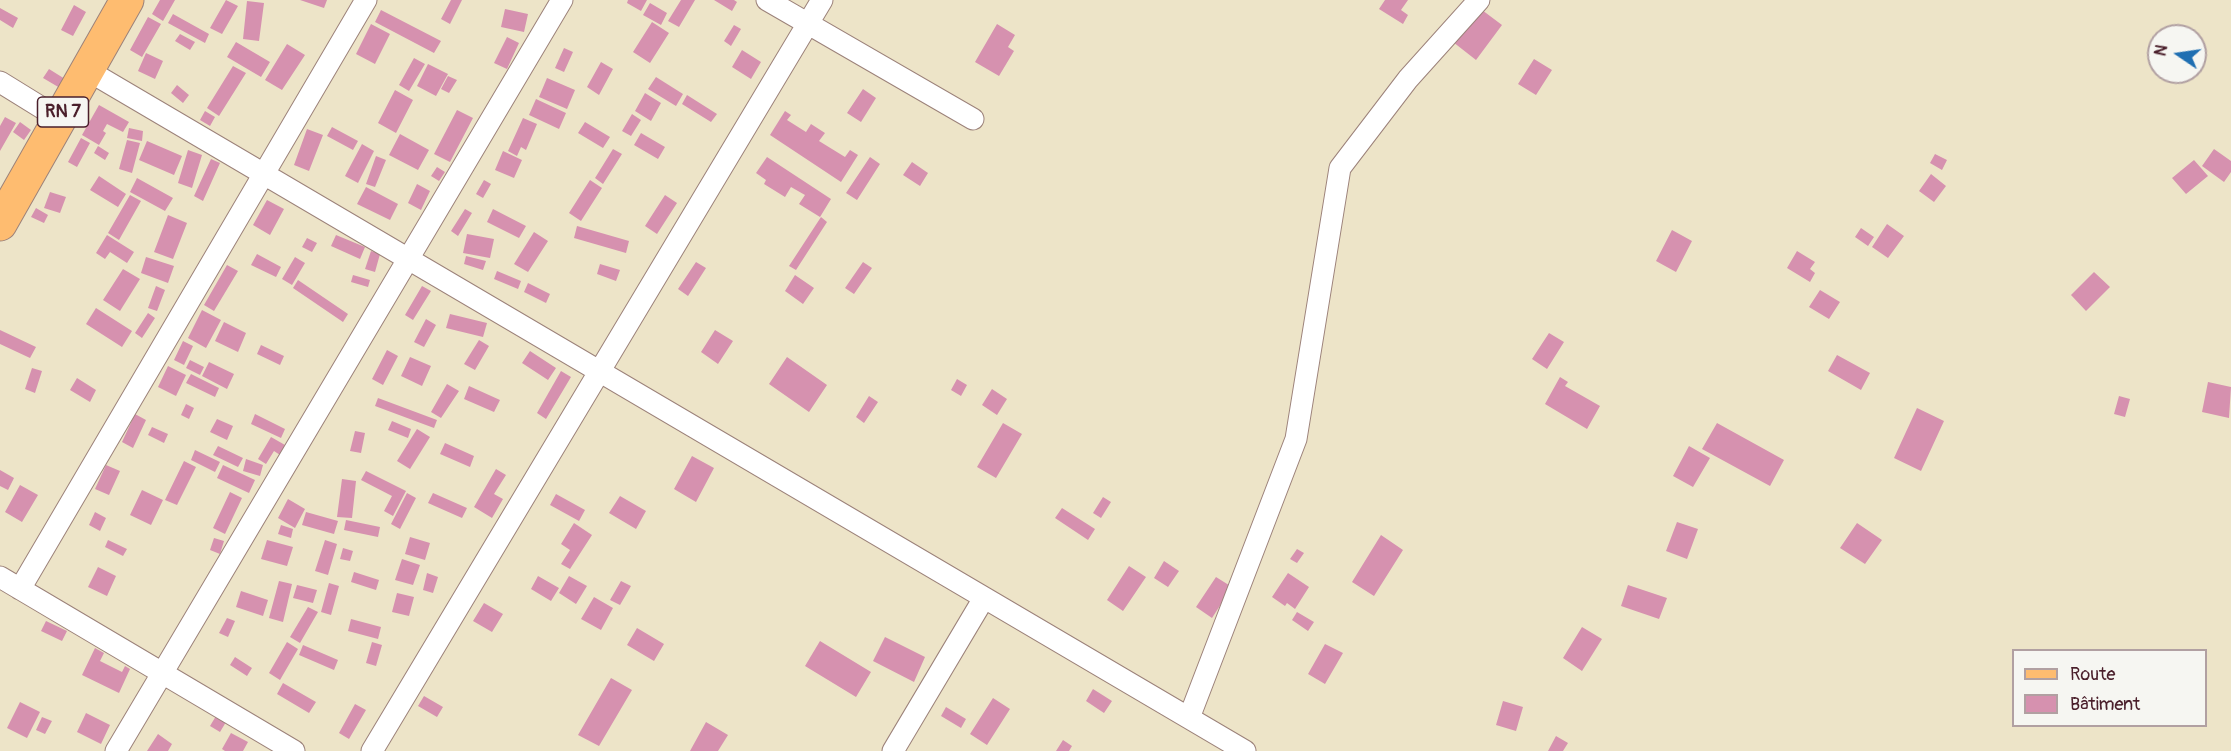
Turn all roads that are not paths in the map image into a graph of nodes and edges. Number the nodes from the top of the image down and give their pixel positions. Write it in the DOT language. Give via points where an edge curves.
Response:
graph roads {
  1 [pos="127,0"];
  2 [pos="366,0"];
  3 [pos="562,0"];
  4 [pos="767,0"];
  5 [pos="822,0"];
  6 [pos="1479,0"];
  7 [pos="808,24"];
  8 [pos="87,70"];
  9 [pos="0,82"];
  10 [pos="60,118"];
  11 [pos="973,119"];
  12 [pos="264,174"];
  13 [pos="0,224"];
  14 [pos="408,259"];
  15 [pos="599,371"];
  16 [pos="0,577"];
  17 [pos="20,589"];
  18 [pos="984,598"];
  19 [pos="162,673"];
  20 [pos="1189,718"];
  21 [pos="116,751"];
  22 [pos="294,751"];
  23 [pos="372,751"];
  24 [pos="893,751"];
  25 [pos="1245,751"];
  1 -- 8 [label="main road, RN 7"];
  2 -- 12 [label="street"];
  3 -- 14 [label="street"];
  4 -- 7 [label="street"];
  5 -- 7 [label="street"];
  6 -- 20 [label="street" via="1408,79 1340,168 1296,439"];
  7 -- 11 [label="street"];
  7 -- 15 [label="street"];
  8 -- 10 [label="main road, RN 7"];
  8 -- 12 [label="street"];
  9 -- 10 [label="street"];
  10 -- 13 [label="main road, RN 7"];
  12 -- 14 [label="street"];
  12 -- 17 [label="street"];
  14 -- 15 [label="street"];
  14 -- 19 [label="street"];
  15 -- 18 [label="street"];
  15 -- 23 [label="street"];
  16 -- 17 [label="street"];
  17 -- 19 [label="street"];
  18 -- 20 [label="street"];
  18 -- 24 [label="street"];
  19 -- 21 [label="street"];
  19 -- 22 [label="street"];
  20 -- 25 [label="street"];
}
